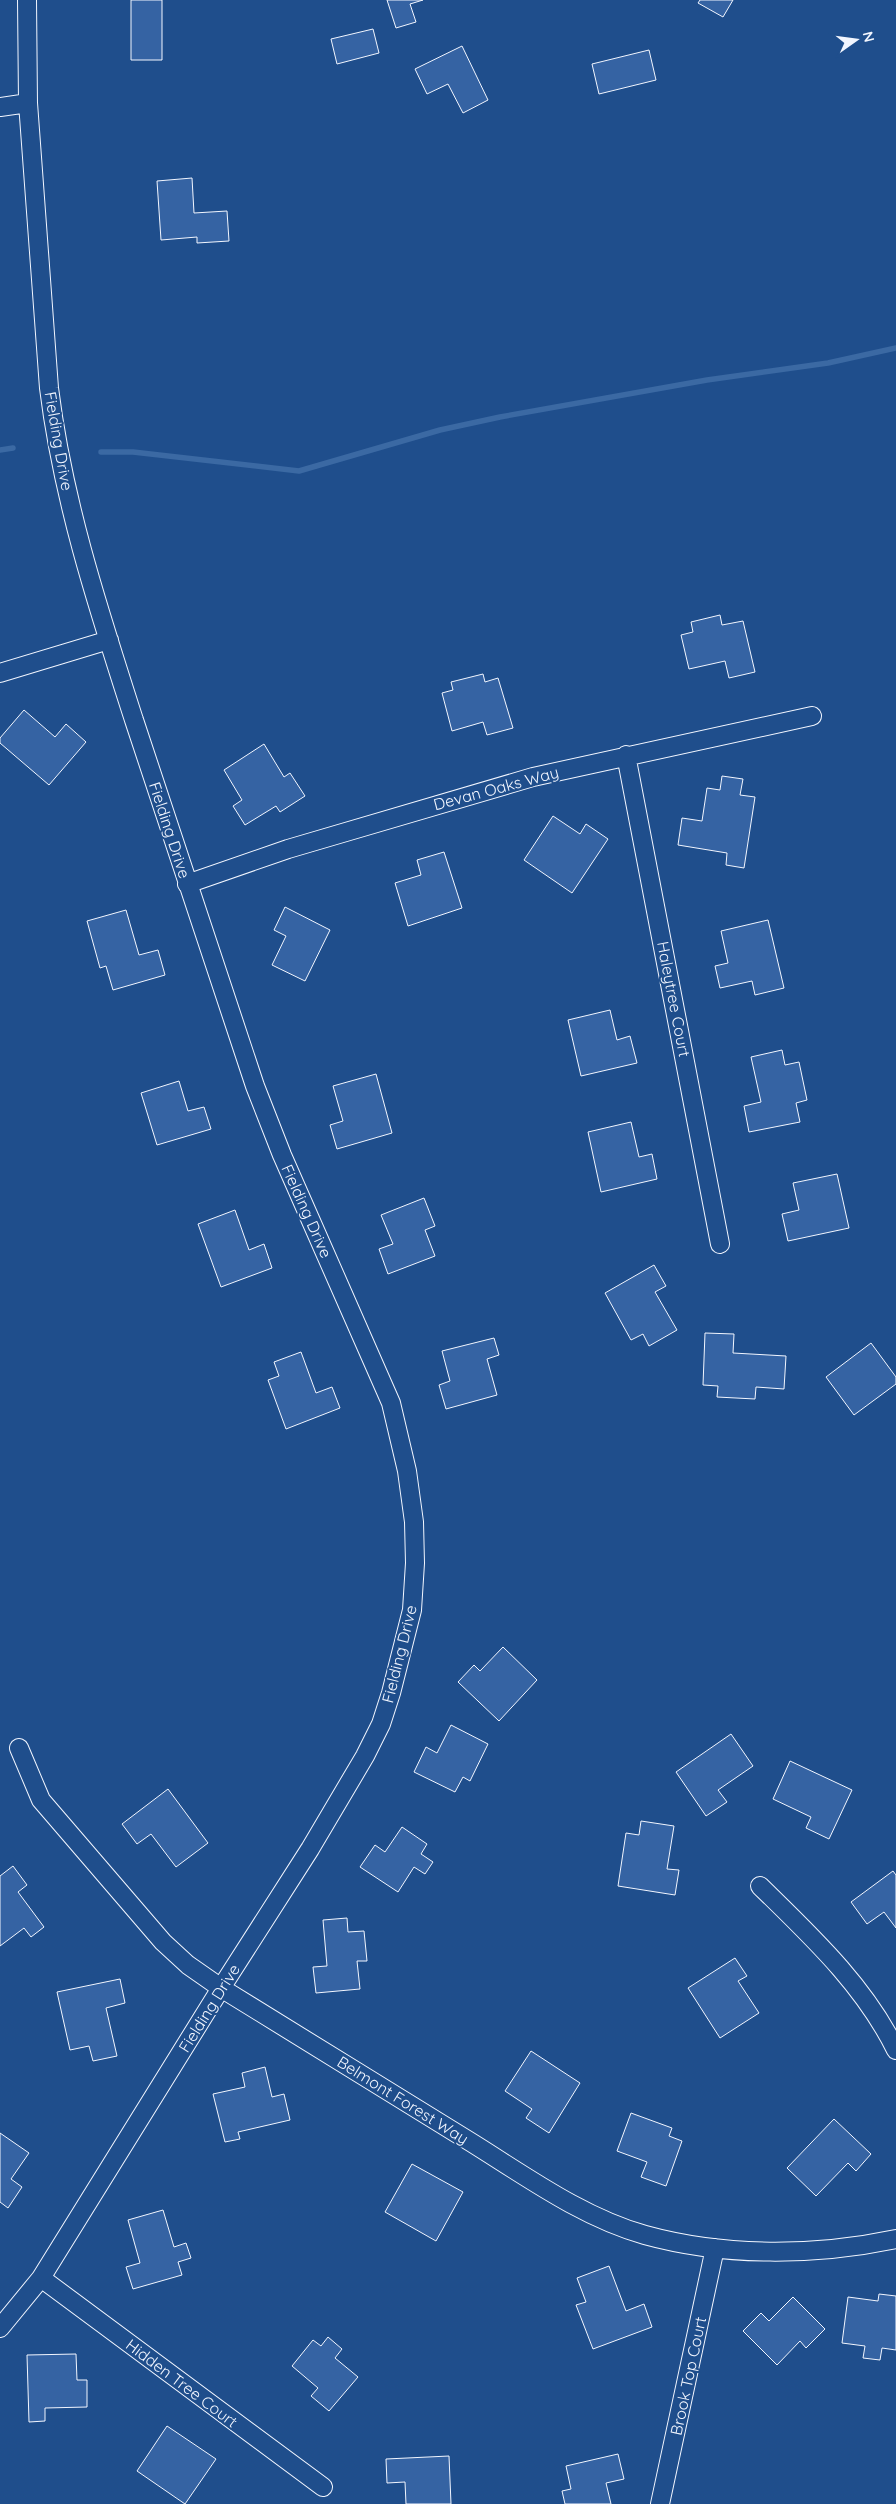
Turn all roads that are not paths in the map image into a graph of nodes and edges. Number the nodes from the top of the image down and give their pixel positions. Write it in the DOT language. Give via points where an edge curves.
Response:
graph roads {
  1 [pos="27,0"];
  2 [pos="28,103"];
  3 [pos="0,107"];
  4 [pos="109,640"];
  5 [pos="0,674"];
  6 [pos="812,716"];
  7 [pos="626,755"];
  8 [pos="187,884"];
  9 [pos="720,1244"];
  10 [pos="19,1748"];
  11 [pos="760,1886"];
  12 [pos="221,1988"];
  13 [pos="896,2050"];
  14 [pos="896,2239"];
  15 [pos="715,2248"];
  16 [pos="41,2278"];
  17 [pos="0,2328"];
  18 [pos="323,2487"];
  19 [pos="660,2504"];
  1 -- 2 [label="street, Fielding Drive"];
  2 -- 3 [label="street"];
  2 -- 4 [label="street, Fielding Drive" via="54,433 83,556"];
  4 -- 5 [label="street"];
  4 -- 8 [label="street, Fielding Drive"];
  6 -- 7 [label="street, Devan Oaks Way"];
  7 -- 8 [label="street, Devan Oaks Way" via="532,777 400,815"];
  7 -- 9 [label="street, Haleytree Court"];
  8 -- 12 [label="street, Fielding Drive" via="255,1086 282,1155 391,1403 407,1471 414,1522 412,1610 381,1724 310,1850"];
  10 -- 12 [label="street, Belmont Forest Way" via="41,1800 102,1873 163,1942"];
  11 -- 13 [label="street" via="846,1974"];
  12 -- 15 [label="street, Belmont Forest Way" via="589,2212 646,2235"];
  12 -- 16 [label="street, Fielding Drive"];
  14 -- 15 [label="street, Belmont Forest Way" via="825,2250"];
  15 -- 19 [label="street, Brook Top Court"];
  16 -- 17 [label="street, Fielding Drive"];
  16 -- 18 [label="street, Hidden Tree Court"];
}
